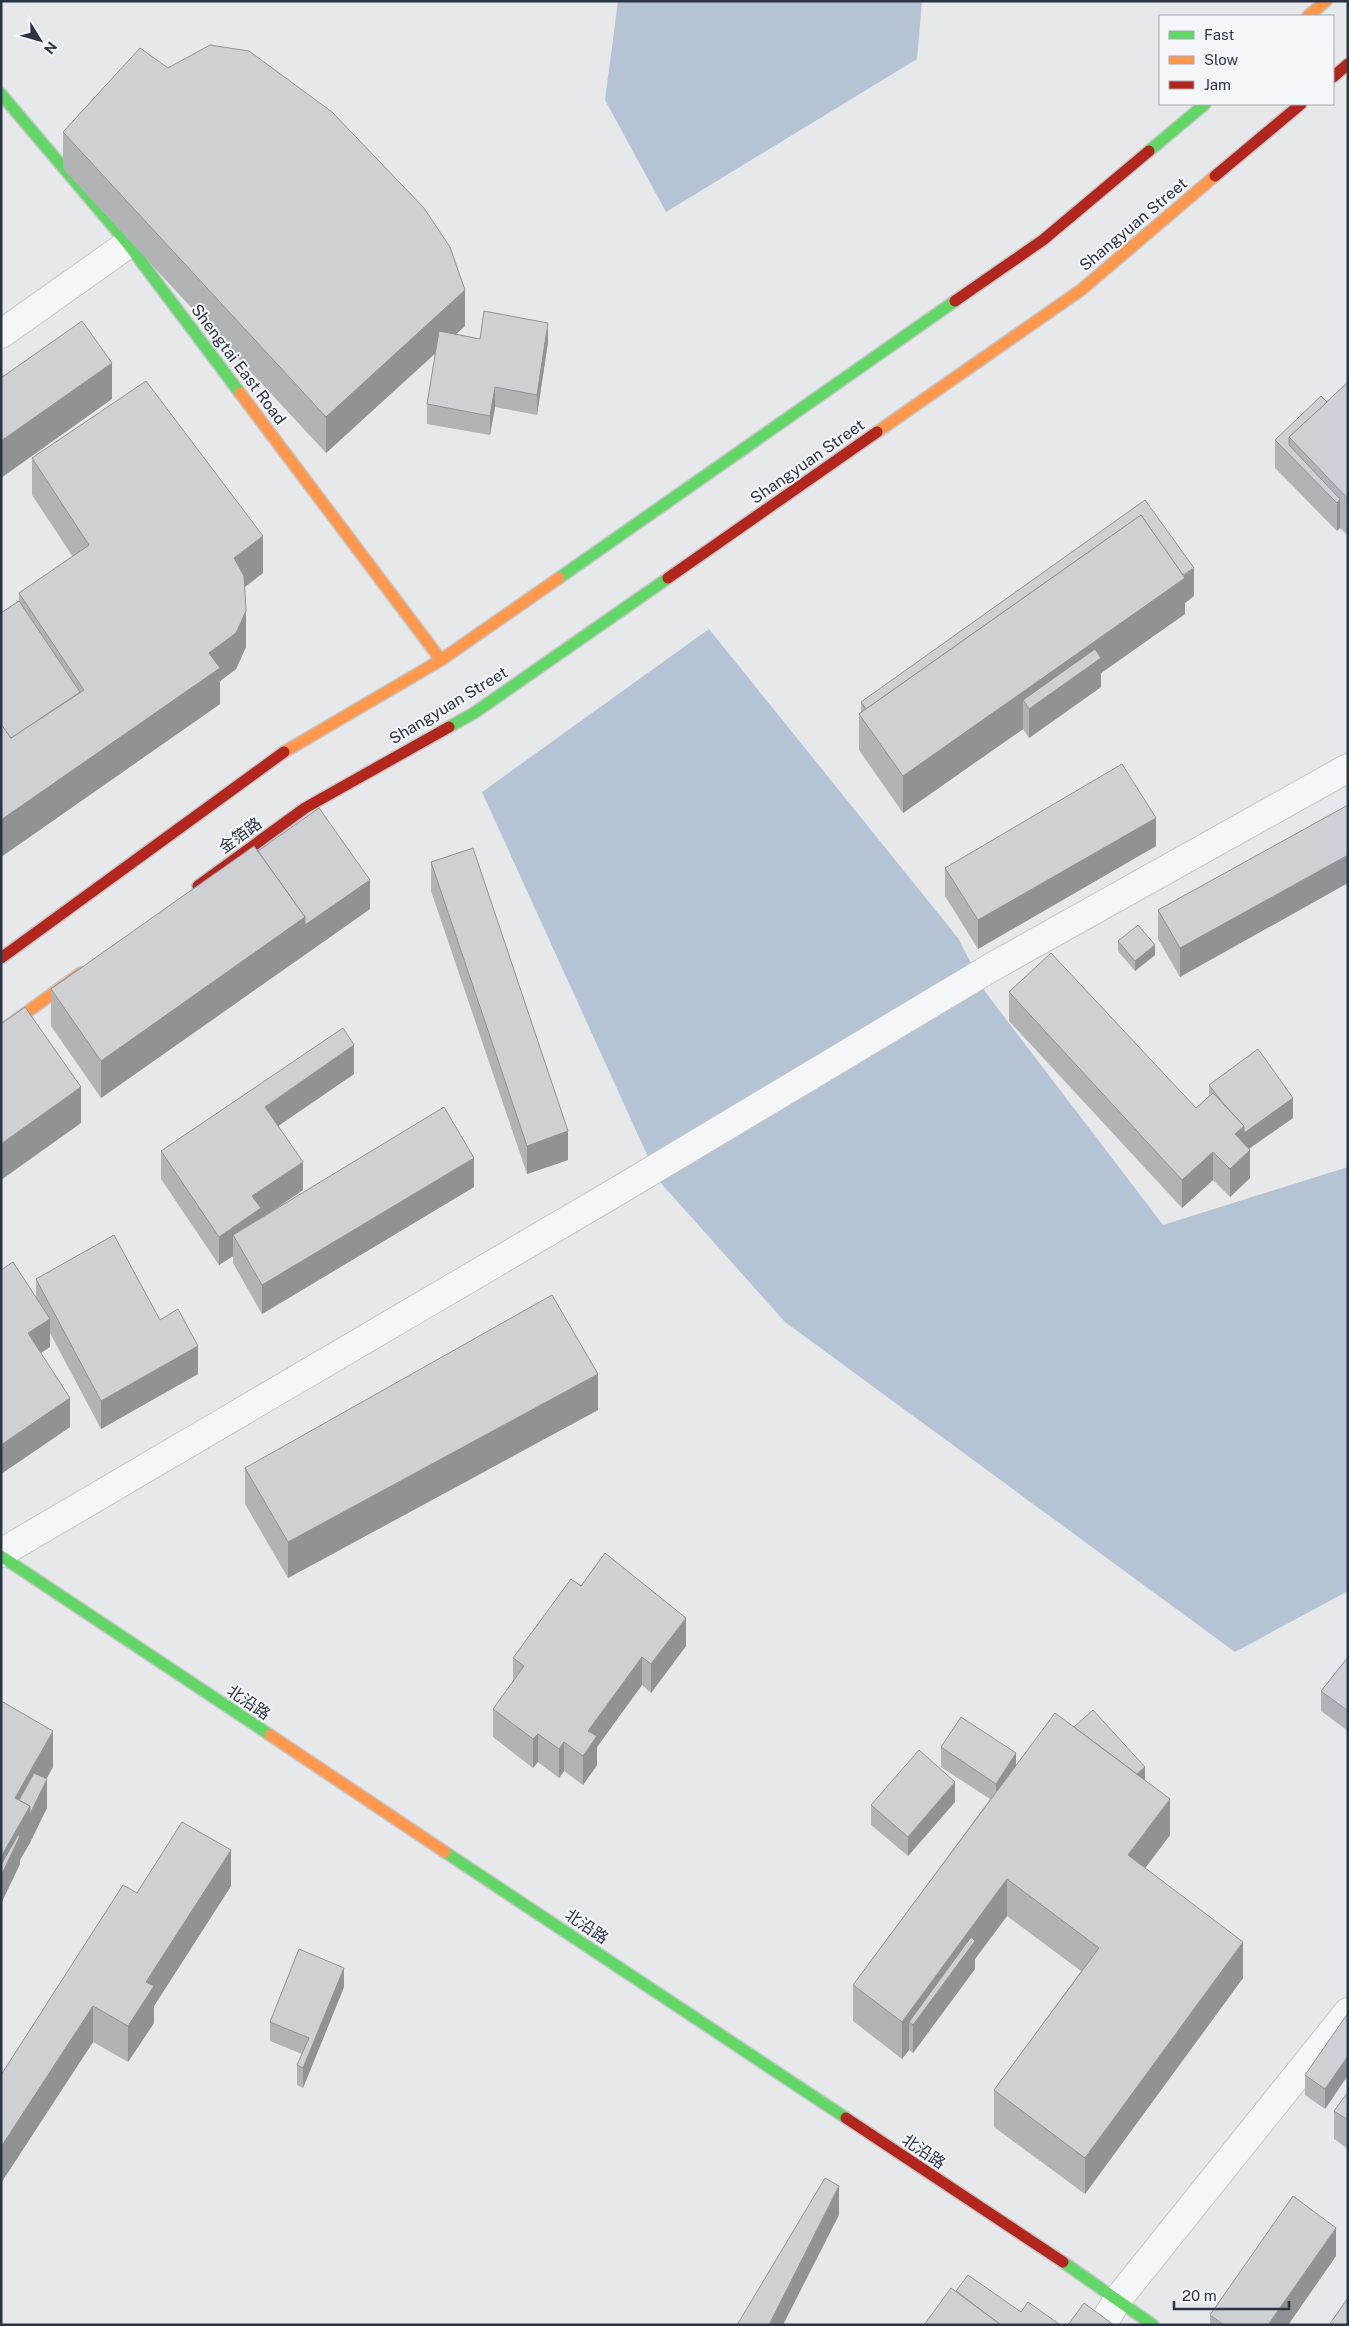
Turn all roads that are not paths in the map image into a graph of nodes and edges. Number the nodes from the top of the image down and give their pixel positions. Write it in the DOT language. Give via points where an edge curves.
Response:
graph roads {
  1 [pos="1326,1"];
  2 [pos="1309,15"];
  3 [pos="1348,64"];
  4 [pos="1334,76"];
  5 [pos="1,94"];
  6 [pos="1204,105"];
  7 [pos="1300,105"];
  8 [pos="128,244"];
  9 [pos="1,334"];
  10 [pos="441,660"];
  11 [pos="1348,768"];
  12 [pos="305,808"];
  13 [pos="185,896"];
  14 [pos="1,958"];
  15 [pos="89,966"];
  16 [pos="1,1031"];
  17 [pos="1,1555"];
  18 [pos="1348,2012"];
  19 [pos="1118,2299"];
  20 [pos="1102,2325"];
  21 [pos="1153,2325"];
  1 -- 2 [label="main road"];
  3 -- 4 [label="main road"];
  5 -- 8 [label="main road, Shengtai East Road"];
  6 -- 10 [label="main road" via="1043,240"];
  7 -- 12 [label="main road, Shangyuan Street" via="1081,290 474,712"];
  8 -- 9 [label="street"];
  8 -- 10 [label="main road, Shengtai East Road"];
  10 -- 14 [label="main road" via="270,760"];
  11 -- 17 [label="street" via="992,967"];
  12 -- 13 [label="main road, 金箔路"];
  15 -- 16 [label="main road"];
  17 -- 19 [label="main road, 北沿路"];
  18 -- 19 [label="street"];
  19 -- 20 [label="street"];
  19 -- 21 [label="main road, 北沿路"];
}
